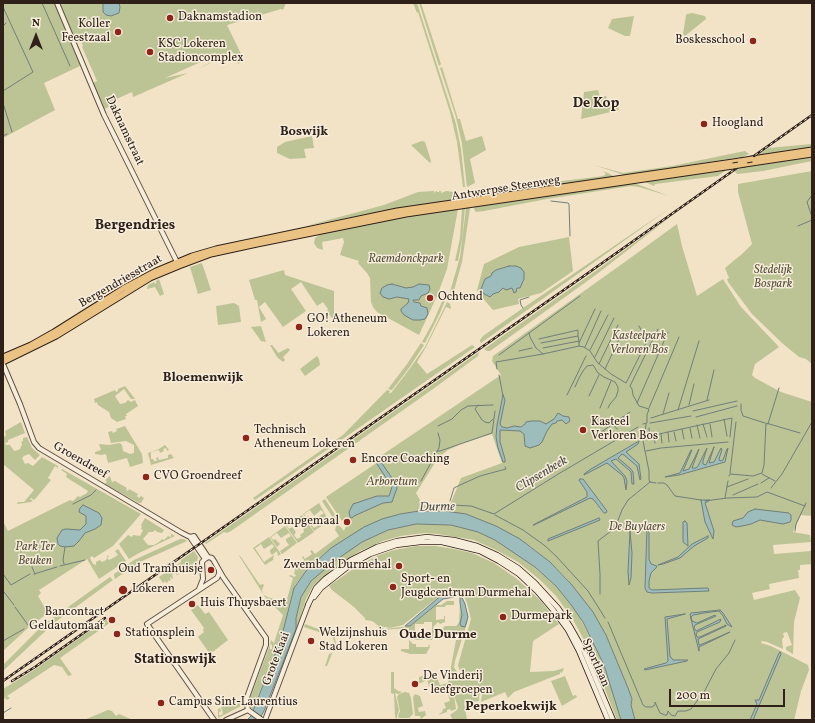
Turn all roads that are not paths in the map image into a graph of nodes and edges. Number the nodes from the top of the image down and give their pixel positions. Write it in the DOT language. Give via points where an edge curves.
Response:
graph roads {
  1 [pos="58,3"];
  2 [pos="812,150"];
  3 [pos="812,154"];
  4 [pos="475,202"];
  5 [pos="457,205"];
  6 [pos="302,231"];
  7 [pos="284,239"];
  8 [pos="178,264"];
  9 [pos="3,357"];
  10 [pos="3,363"];
  11 [pos="206,558"];
  12 [pos="219,570"];
  13 [pos="204,573"];
  14 [pos="214,579"];
  15 [pos="199,589"];
  16 [pos="308,605"];
  17 [pos="249,711"];
  18 [pos="607,712"];
  19 [pos="214,720"];
  20 [pos="226,720"];
  21 [pos="262,720"];
  22 [pos="608,720"];
  23 [pos="612,720"];
  1 -- 8 [label="street, Daknamstraat" via="104,115"];
  2 -- 4 [label="main road, Antwerpse Steenweg, bridge"];
  3 -- 4 [label="main road, Antwerpse Steenweg, bridge"];
  4 -- 5 [label="main road, Antwerpse Steenweg"];
  5 -- 6 [label="main road, Antwerpse Steenweg" via="388,213"];
  5 -- 7 [label="main road, Antwerpse Steenweg"];
  6 -- 8 [label="main road, Bergendriesstraat" via="205,252"];
  7 -- 8 [label="main road, Bergendriesstraat"];
  8 -- 9 [label="main road, Bergendriesstraat" via="142,278 46,337"];
  8 -- 10 [label="main road, Bergendriesstraat" via="131,289 43,343"];
  10 -- 11 [label="street, Groendreef" via="34,442 39,448 182,533 192,536"];
  11 -- 12 [label="street" via="213,560"];
  11 -- 13 [label="street" via="202,562"];
  12 -- 14 [label="street"];
  12 -- 17 [label="street" via="266,642 246,700"];
  13 -- 14 [label="street" via="209,580"];
  13 -- 15 [label="street"];
  14 -- 15 [label="street"];
  15 -- 19 [label="street" via="147,624"];
  16 -- 18 [label="main road, Sportlaan" via="321,588 346,568 370,554 390,547 413,542 431,542 449,543 480,552 519,574 554,611 568,630"];
  16 -- 21 [label="street, Grote Kaai"];
  17 -- 20 [label="street"];
  17 -- 21 [label="street, Grote Kaai"];
  18 -- 22 [label="main road"];
  18 -- 23 [label="main road"];
}
